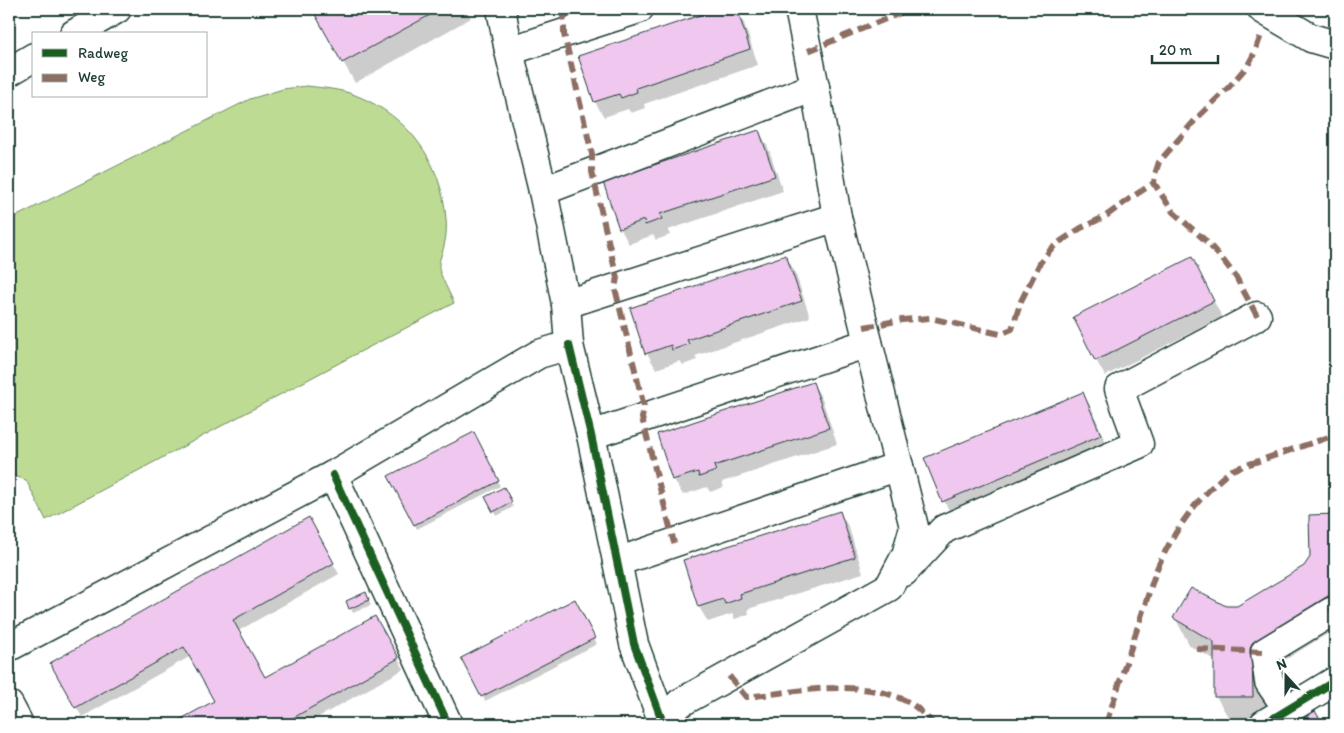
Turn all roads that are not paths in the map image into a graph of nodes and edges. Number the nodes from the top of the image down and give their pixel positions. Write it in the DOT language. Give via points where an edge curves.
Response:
graph roads {
  1 [pos="116,9"];
  2 [pos="501,9"];
  3 [pos="640,9"];
  4 [pos="799,9"];
  5 [pos="1262,9"];
  6 [pos="77,32"];
  7 [pos="1335,45"];
  8 [pos="509,51"];
  9 [pos="32,58"];
  10 [pos="9,72"];
  11 [pos="815,87"];
  12 [pos="544,191"];
  13 [pos="836,217"];
  14 [pos="566,304"];
  15 [pos="1257,316"];
  16 [pos="868,343"];
  17 [pos="569,345"];
  18 [pos="591,436"];
  19 [pos="899,466"];
  20 [pos="333,475"];
  21 [pos="617,562"];
  22 [pos="889,587"];
  23 [pos="1335,615"];
  24 [pos="9,647"];
  25 [pos="1335,682"];
  26 [pos="9,705"];
  27 [pos="1288,710"];
  28 [pos="19,724"];
  29 [pos="448,724"];
  30 [pos="663,724"];
  31 [pos="1264,724"];
  1 -- 6 [label="street"];
  2 -- 8 [label="street"];
  3 -- 8 [label="street"];
  4 -- 11 [label="street"];
  5 -- 7 [label="street" via="1311,38"];
  8 -- 12 [label="street"];
  9 -- 10 [label="street"];
  11 -- 12 [label="street"];
  11 -- 13 [label="street"];
  12 -- 14 [label="street"];
  13 -- 14 [label="street"];
  13 -- 16 [label="street"];
  14 -- 17 [label="street"];
  15 -- 22 [label="street" via="1119,389 1139,444 944,529"];
  16 -- 18 [label="street"];
  16 -- 19 [label="street"];
  17 -- 18 [label="street"];
  17 -- 20 [label="street" via="539,354"];
  18 -- 21 [label="street"];
  19 -- 21 [label="street"];
  19 -- 22 [label="street" via="914,527 906,555"];
  20 -- 24 [label="street"];
  20 -- 29 [label="street"];
  21 -- 30 [label="street" via="634,644"];
  22 -- 30 [label="street" via="680,703"];
  23 -- 27 [label="street" via="1331,612 1265,652 1269,682"];
  25 -- 27 [label="street"];
  26 -- 28 [label="street"];
  27 -- 31 [label="street"];
}
